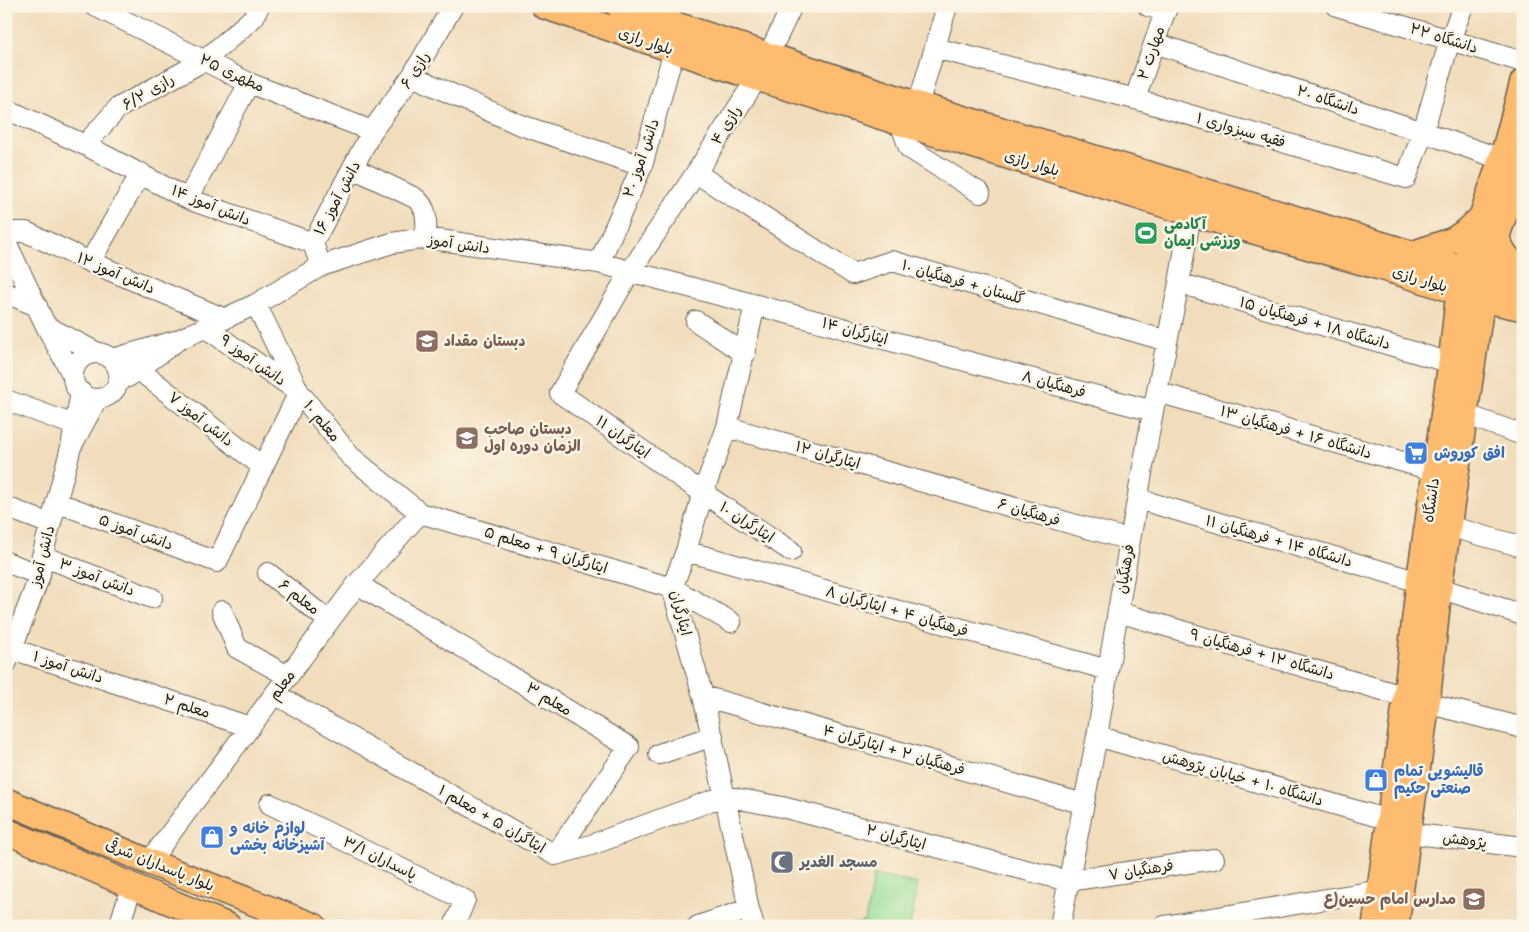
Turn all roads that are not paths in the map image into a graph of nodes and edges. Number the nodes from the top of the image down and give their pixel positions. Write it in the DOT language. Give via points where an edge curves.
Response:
graph roads {
  1 [pos="95,6"];
  2 [pos="259,6"];
  3 [pos="453,6"];
  4 [pos="544,6"];
  5 [pos="619,6"];
  6 [pos="792,6"];
  7 [pos="947,6"];
  8 [pos="1337,6"];
  9 [pos="1463,6"];
  10 [pos="1160,8"];
  11 [pos="573,11"];
  12 [pos="1450,40"];
  13 [pos="1155,43"];
  14 [pos="934,48"];
  15 [pos="674,50"];
  16 [pos="768,56"];
  17 [pos="205,60"];
  18 [pos="1523,62"];
  19 [pos="412,76"];
  20 [pos="756,78"];
  21 [pos="1523,82"];
  22 [pos="249,83"];
  23 [pos="1135,99"];
  24 [pos="6,109"];
  25 [pos="909,114"];
  26 [pos="372,131"];
  27 [pos="1423,132"];
  28 [pos="85,145"];
  29 [pos="1513,154"];
  30 [pos="642,166"];
  31 [pos="353,168"];
  32 [pos="141,173"];
  33 [pos="696,173"];
  34 [pos="980,193"];
  35 [pos="188,199"];
  36 [pos="1191,212"];
  37 [pos="1481,218"];
  38 [pos="6,232"];
  39 [pos="426,238"];
  40 [pos="1496,238"];
  41 [pos="6,242"];
  42 [pos="313,243"];
  43 [pos="1404,259"];
  44 [pos="90,262"];
  45 [pos="599,263"];
  46 [pos="321,266"];
  47 [pos="630,272"];
  48 [pos="1523,276"];
  49 [pos="1179,283"];
  50 [pos="1473,284"];
  51 [pos="6,293"];
  52 [pos="1520,301"];
  53 [pos="256,304"];
  54 [pos="755,305"];
  55 [pos="37,306"];
  56 [pos="696,321"];
  57 [pos="216,324"];
  58 [pos="46,326"];
  59 [pos="1477,335"];
  60 [pos="178,340"];
  61 [pos="1167,341"];
  62 [pos="745,354"];
  63 [pos="104,356"];
  64 [pos="955,358"];
  65 [pos="1451,363"];
  66 [pos="139,370"];
  67 [pos="118,384"];
  68 [pos="84,389"];
  69 [pos="299,392"];
  70 [pos="6,400"];
  71 [pos="1155,402"];
  72 [pos="1464,414"];
  73 [pos="74,426"];
  74 [pos="727,426"];
  75 [pos="1523,435"];
  76 [pos="1449,446"];
  77 [pos="71,447"];
  78 [pos="263,467"];
  79 [pos="1435,471"];
  80 [pos="929,483"];
  81 [pos="703,493"];
  82 [pos="1138,499"];
  83 [pos="56,502"];
  84 [pos="6,507"];
  85 [pos="420,513"];
  86 [pos="50,524"];
  87 [pos="1448,526"];
  88 [pos="1130,540"];
  89 [pos="1523,547"];
  90 [pos="686,551"];
  91 [pos="790,551"];
  92 [pos="6,562"];
  93 [pos="41,565"];
  94 [pos="268,573"];
  95 [pos="357,584"];
  96 [pos="1429,585"];
  97 [pos="672,588"];
  98 [pos="152,598"];
  99 [pos="222,611"];
  100 [pos="1118,612"];
  101 [pos="1523,615"];
  102 [pos="330,621"];
  103 [pos="731,622"];
  104 [pos="9,656"];
  105 [pos="1108,670"];
  106 [pos="288,676"];
  107 [pos="124,685"];
  108 [pos="274,694"];
  109 [pos="703,696"];
  110 [pos="1417,700"];
  111 [pos="250,727"];
  112 [pos="1523,728"];
  113 [pos="713,736"];
  114 [pos="1097,736"];
  115 [pos="659,754"];
  116 [pos="724,796"];
  117 [pos="6,801"];
  118 [pos="270,804"];
  119 [pos="1084,804"];
  120 [pos="1399,826"];
  121 [pos="6,831"];
  122 [pos="1523,847"];
  123 [pos="555,855"];
  124 [pos="1214,859"];
  125 [pos="149,862"];
  126 [pos="1068,882"];
  127 [pos="132,886"];
  128 [pos="1381,890"];
  129 [pos="751,917"];
  130 [pos="278,919"];
  131 [pos="119,926"];
  132 [pos="228,926"];
  133 [pos="314,926"];
  134 [pos="454,926"];
  135 [pos="698,926"];
  136 [pos="1060,926"];
  137 [pos="1164,926"];
  138 [pos="1376,926"];
  139 [pos="1396,926"];
  1 -- 17 [label="street, مطهری ۲۵"];
  2 -- 17 [label="street, رازی ۶/۲" via="254,17"];
  3 -- 19 [label="street, رازی ۶"];
  4 -- 11 [label="main road, بلوار رازی"];
  5 -- 16 [label="main road, بلوار رازی"];
  6 -- 16 [label="street"];
  7 -- 14 [label="street"];
  8 -- 12 [label="street, دانشگاه ۲۲"];
  9 -- 12 [label="street, فقیه سبزواری ۱"];
  10 -- 13 [label="street, مهارت ۲"];
  11 -- 15 [label="main road, بلوار رازی"];
  12 -- 18 [label="street, دانشگاه ۲۲"];
  12 -- 27 [label="street, فقیه سبزواری ۱"];
  13 -- 23 [label="street, مهارت ۲"];
  13 -- 27 [label="street, دانشگاه ۲۰"];
  14 -- 23 [label="street, فقیه سبزواری ۱"];
  14 -- 25 [label="street"];
  15 -- 20 [label="main road, بلوار رازی"];
  15 -- 30 [label="street, دانش آموز ۲۰"];
  16 -- 25 [label="main road, بلوار رازی"];
  17 -- 22 [label="street, مطهری ۲۵"];
  17 -- 28 [label="street, رازی ۶/۲" via="118,108"];
  19 -- 26 [label="street, رازی ۶"];
  19 -- 30 [label="street" via="518,124"];
  20 -- 25 [label="main road, بلوار رازی"];
  20 -- 33 [label="street, رازی ۴"];
  21 -- 29 [label="main road, دانشگاه"];
  22 -- 26 [label="street, مطهری ۲۵"];
  22 -- 35 [label="street"];
  23 -- 27 [label="street, فقیه سبزواری ۱" via="1406,178"];
  24 -- 28 [label="street, دانش آموز ۱۴"];
  25 -- 34 [label="street" via="910,148"];
  25 -- 36 [label="main road, بلوار رازی"];
  25 -- 43 [label="main road, بلوار رازی"];
  26 -- 31 [label="street, دانش آموز ۱۶"];
  27 -- 29 [label="street, دانشگاه ۲۰"];
  28 -- 32 [label="street, دانش آموز ۱۴"];
  29 -- 37 [label="main road, دانشگاه"];
  29 -- 40 [label="main road, دانشگاه"];
  30 -- 45 [label="street, دانش آموز ۲۰"];
  31 -- 39 [label="street" via="423,204"];
  31 -- 42 [label="street, دانش آموز ۱۶"];
  32 -- 35 [label="street, دانش آموز ۱۴"];
  32 -- 44 [label="street"];
  33 -- 47 [label="street, رازی ۴"];
  33 -- 61 [label="street, گلستان + فرهنگیان ۱۰" via="853,274 892,261"];
  35 -- 42 [label="street, دانش آموز ۱۴"];
  36 -- 43 [label="main road, بلوار رازی"];
  36 -- 49 [label="street, فرهنگیان"];
  37 -- 43 [label="main road" via="1453,240"];
  37 -- 50 [label="main road, دانشگاه"];
  38 -- 44 [label="street, دانش آموز ۱۲" via="26,232"];
  39 -- 45 [label="street, دانش آموز"];
  39 -- 46 [label="street, دانش آموز" via="392,243"];
  40 -- 48 [label="main road"];
  40 -- 50 [label="main road, دانشگاه"];
  41 -- 55 [label="street"];
  42 -- 46 [label="street, دانش آموز ۱۶"];
  43 -- 50 [label="main road, بلوار رازی"];
  44 -- 57 [label="street, دانش آموز ۱۲"];
  45 -- 47 [label="street, دانش آموز"];
  46 -- 53 [label="street, دانش آموز"];
  47 -- 54 [label="street, دانش آموز"];
  47 -- 81 [label="street, ایثارگران ۱۱" via="560,393"];
  49 -- 61 [label="street, فرهنگیان"];
  49 -- 65 [label="street, دانشگاه ۱۸ + فرهنگیان ۱۵"];
  50 -- 52 [label="main road, بلوار رازی"];
  50 -- 59 [label="main road, دانشگاه"];
  50 -- 65 [label="main road, دانشگاه"];
  51 -- 55 [label="street"];
  52 -- 59 [label="main road" via="1485,324"];
  53 -- 57 [label="street, دانش آموز"];
  53 -- 69 [label="street, معلم ۱۰"];
  54 -- 62 [label="street, ایثارگران"];
  54 -- 64 [label="street, ایثارگران ۱۴"];
  55 -- 58 [label="street"];
  56 -- 62 [label="street"];
  57 -- 60 [label="street, دانش آموز"];
  57 -- 69 [label="street, دانش آموز ۹"];
  58 -- 63 [label="street"];
  58 -- 68 [label="street"];
  59 -- 72 [label="main road, دانشگاه"];
  60 -- 63 [label="street"];
  60 -- 66 [label="street"];
  61 -- 71 [label="street, فرهنگیان"];
  62 -- 74 [label="street, ایثارگران"];
  63 -- 67 [label="street" via="119,370"];
  63 -- 68 [label="street" via="88,354 77,363"];
  64 -- 71 [label="street, فرهنگیان ۸"];
  65 -- 76 [label="main road, دانشگاه"];
  66 -- 67 [label="street"];
  66 -- 78 [label="street, دانش آموز ۷"];
  67 -- 68 [label="street" via="110,394"];
  68 -- 73 [label="street, دانش آموز"];
  68 -- 77 [label="street, دانش آموز"];
  69 -- 78 [label="street"];
  69 -- 85 [label="street, معلم ۱۰" via="350,456"];
  70 -- 73 [label="street"];
  71 -- 79 [label="street, دانشگاه ۱۶ + فرهنگیان ۱۳"];
  71 -- 82 [label="street, فرهنگیان"];
  72 -- 75 [label="street"];
  72 -- 76 [label="main road, دانشگاه"];
  73 -- 77 [label="street, دانش آموز"];
  74 -- 80 [label="street, ایثارگران ۱۲"];
  74 -- 81 [label="street, ایثارگران"];
  76 -- 79 [label="main road, دانشگاه"];
  76 -- 87 [label="main road, دانشگاه"];
  77 -- 83 [label="street, دانش آموز"];
  78 -- 83 [label="street, دانش آموز ۵" via="216,562"];
  79 -- 96 [label="main road, دانشگاه"];
  80 -- 88 [label="street, فرهنگیان ۶"];
  81 -- 90 [label="street, ایثارگران"];
  81 -- 91 [label="street, ایثارگران ۱۰"];
  82 -- 88 [label="street, فرهنگیان"];
  82 -- 96 [label="street, دانشگاه ۱۴ + فرهنگیان ۱۱"];
  83 -- 86 [label="street, دانش آموز"];
  84 -- 86 [label="street"];
  85 -- 95 [label="street, معلم"];
  85 -- 97 [label="street, ایثارگران ۹ + معلم ۵"];
  86 -- 93 [label="street, دانش آموز"];
  87 -- 89 [label="street"];
  87 -- 96 [label="main road, دانشگاه"];
  88 -- 100 [label="street, فرهنگیان"];
  90 -- 97 [label="street, ایثارگران"];
  90 -- 105 [label="street, فرهنگیان ۴ + ایثارگران ۸"];
  92 -- 93 [label="street, دانش آموز ۳"];
  93 -- 98 [label="street, دانش آموز ۳"];
  93 -- 104 [label="street, دانش آموز"];
  94 -- 102 [label="street, معلم ۶"];
  95 -- 102 [label="street, معلم"];
  95 -- 123 [label="street, معلم ۳" via="628,747"];
  96 -- 101 [label="street, دانشگاه ۱۴ + فرهنگیان ۱۱"];
  96 -- 110 [label="main road, دانشگاه"];
  97 -- 103 [label="street, ایثارگران ۹ + معلم ۵"];
  97 -- 109 [label="street, ایثارگران"];
  99 -- 106 [label="street" via="237,648"];
  100 -- 105 [label="street, فرهنگیان"];
  100 -- 110 [label="street, دانشگاه ۱۲ + فرهنگیان ۹"];
  102 -- 106 [label="street, معلم"];
  104 -- 107 [label="street, دانش آموز ۱"];
  105 -- 114 [label="street, فرهنگیان"];
  106 -- 108 [label="street, معلم"];
  107 -- 111 [label="street, معلم ۲"];
  108 -- 111 [label="street, معلم"];
  108 -- 123 [label="street, ایثاگران ۵ + معلم ۱"];
  109 -- 113 [label="street, ایثارگران"];
  109 -- 119 [label="street, فرهنگیان ۲ + ایثارگران ۴"];
  110 -- 112 [label="street, دانشگاه ۱۲ + فرهنگیان ۹"];
  110 -- 120 [label="main road, دانشگاه"];
  111 -- 125 [label="street, معلم"];
  113 -- 115 [label="street"];
  113 -- 116 [label="street, ایثارگران"];
  114 -- 119 [label="street, فرهنگیان"];
  114 -- 120 [label="street, دانشگاه ۱۰ + خیابان پژوهش"];
  116 -- 123 [label="street, ایثاگران ۵ + معلم ۱"];
  116 -- 126 [label="street, ایثارگران ۲" via="782,807"];
  116 -- 129 [label="street, ایثارگران"];
  117 -- 125 [label="main road, بلوار پاسداران شرقی"];
  118 -- 134 [label="street, پاسداران ۳/۱" via="465,900"];
  119 -- 126 [label="street, فرهنگیان"];
  120 -- 122 [label="street, پژوهش"];
  120 -- 128 [label="main road, دانشگاه"];
  120 -- 139 [label="main road, دانشگاه"];
  121 -- 127 [label="main road, بلوار پاسداران شرقی"];
  124 -- 126 [label="street, فرهنگیان ۷"];
  125 -- 130 [label="main road, بلوار پاسداران شرقی"];
  126 -- 136 [label="street, فرهنگیان"];
  127 -- 131 [label="street"];
  127 -- 132 [label="main road, بلوار پاسداران شرقی"];
  128 -- 137 [label="street"];
  128 -- 138 [label="main road, دانشگاه"];
  129 -- 135 [label="street"];
  130 -- 133 [label="main road, بلوار پاسداران شرقی"];
}
